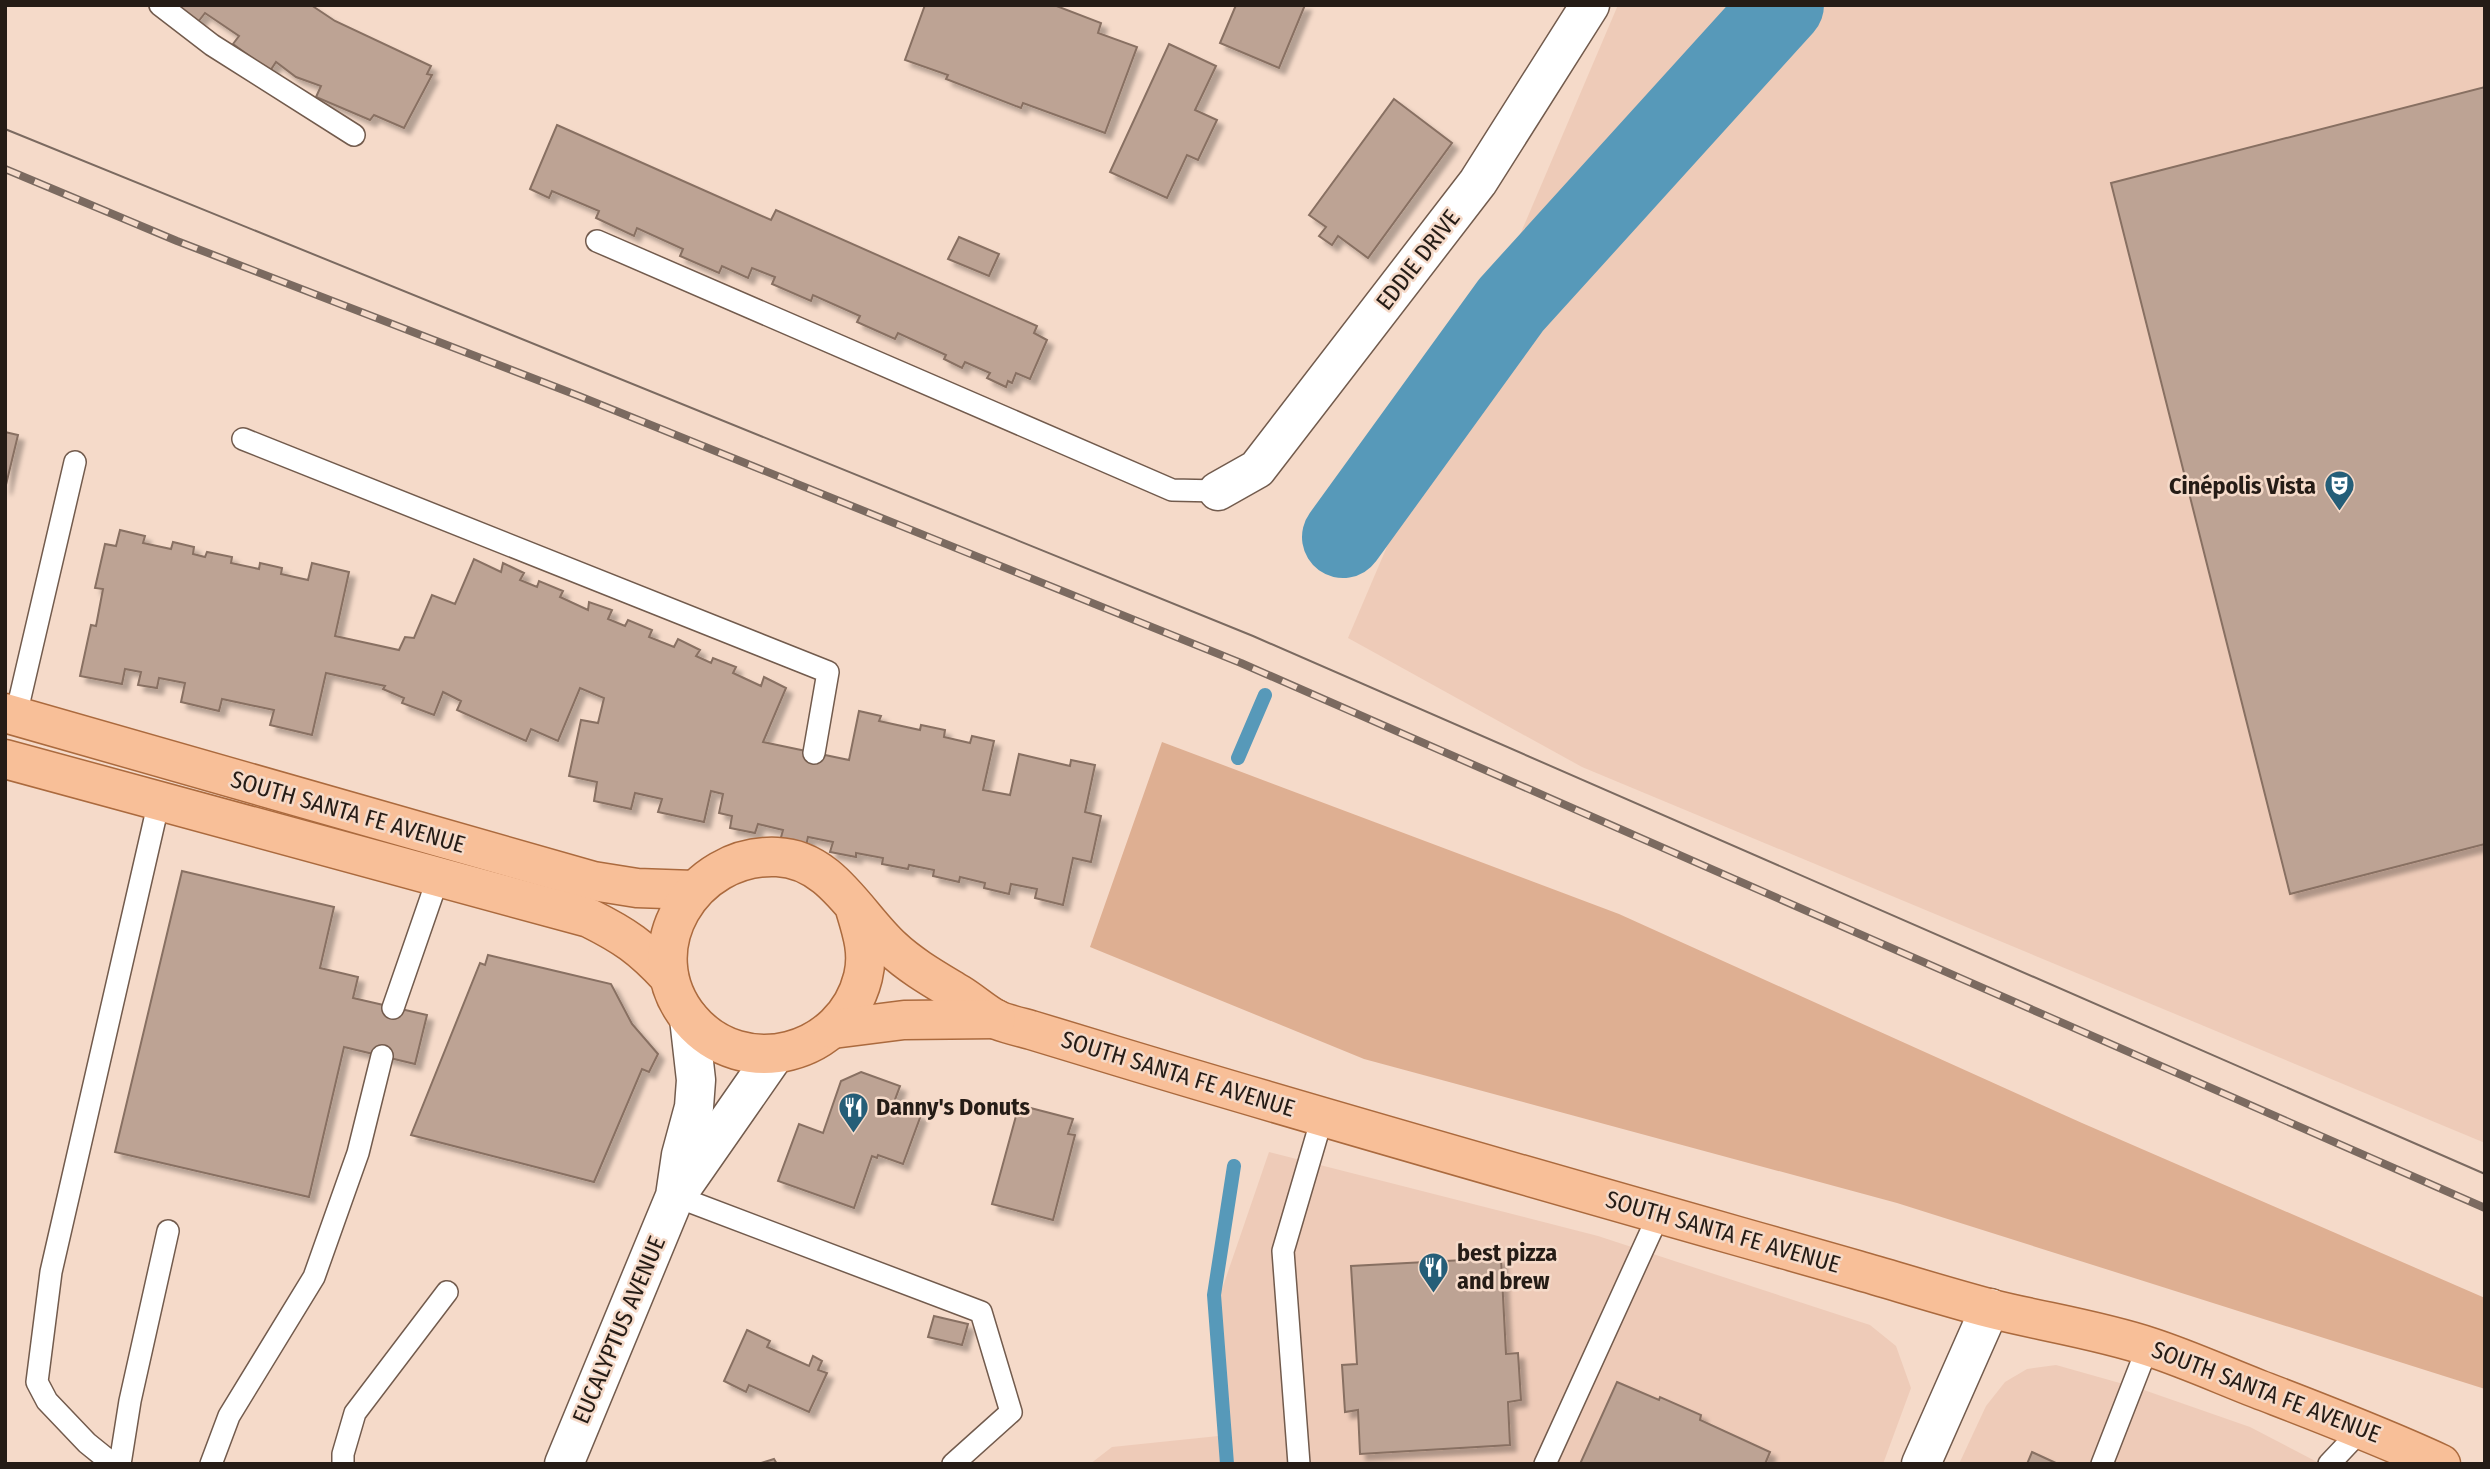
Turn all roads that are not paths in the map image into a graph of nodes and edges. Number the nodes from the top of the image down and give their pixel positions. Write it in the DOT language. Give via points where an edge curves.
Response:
graph roads {
  1 [pos="160,5"];
  2 [pos="1590,5"];
  3 [pos="354,135"];
  4 [pos="597,241"];
  5 [pos="243,439"];
  6 [pos="75,462"];
  7 [pos="1218,491"];
  8 [pos="11,714"];
  9 [pos="814,753"];
  10 [pos="6,764"];
  11 [pos="159,801"];
  12 [pos="438,878"];
  13 [pos="694,890"];
  14 [pos="855,909"];
  15 [pos="670,976"];
  16 [pos="393,1007"];
  17 [pos="689,1018"];
  18 [pos="996,1019"];
  19 [pos="834,1029"];
  20 [pos="775,1055"];
  21 [pos="382,1056"];
  22 [pos="1322,1118"];
  23 [pos="675,1196"];
  24 [pos="1658,1214"];
  25 [pos="168,1231"];
  26 [pos="447,1293"];
  27 [pos="1990,1308"];
  28 [pos="2148,1346"];
  29 [pos="2362,1429"];
  30 [pos="113,1464"];
  31 [pos="120,1464"];
  32 [pos="211,1464"];
  33 [pos="343,1464"];
  34 [pos="564,1464"];
  35 [pos="953,1464"];
  36 [pos="1299,1464"];
  37 [pos="1545,1464"];
  38 [pos="1921,1464"];
  39 [pos="2102,1464"];
  40 [pos="2329,1464"];
  41 [pos="2441,1464"];
  1 -- 3 [label="lane" via="212,45"];
  2 -- 7 [label="street, EDDIE DRIVE" via="1478,182 1257,469"];
  4 -- 7 [label="lane" via="1172,491"];
  5 -- 9 [label="lane" via="828,672"];
  6 -- 8 [label="lane"];
  8 -- 10 [label="street"];
  8 -- 13 [label="main road, SOUTH SANTA FE AVENUE" via="593,881"];
  10 -- 11 [label="main road, SOUTH SANTA FE AVENUE"];
  11 -- 12 [label="main road, SOUTH SANTA FE AVENUE"];
  11 -- 30 [label="lane" via="51,1272 37,1382 47,1401"];
  12 -- 15 [label="main road, SOUTH SANTA FE AVENUE" via="589,918 644,950"];
  12 -- 16 [label="lane"];
  13 -- 14 [label="main road, SOUTH SANTA FE AVENUE" via="743,859 796,852 835,883"];
  13 -- 15 [label="main road, SOUTH SANTA FE AVENUE" via="670,934"];
  14 -- 18 [label="main road, SOUTH SANTA FE AVENUE" via="894,951"];
  14 -- 19 [label="main road, SOUTH SANTA FE AVENUE" via="865,941 864,974 853,1004"];
  15 -- 17 [label="main road, SOUTH SANTA FE AVENUE"];
  17 -- 20 [label="main road, SOUTH SANTA FE AVENUE" via="713,1039 743,1052"];
  17 -- 23 [label="street" via="696,1080 694,1107"];
  18 -- 19 [label="main road, SOUTH SANTA FE AVENUE" via="904,1020"];
  18 -- 22 [label="main road, SOUTH SANTA FE AVENUE"];
  19 -- 20 [label="main road, SOUTH SANTA FE AVENUE" via="806,1047"];
  20 -- 23 [label="street"];
  21 -- 32 [label="lane" via="358,1153 314,1277 229,1416"];
  22 -- 24 [label="main road, SOUTH SANTA FE AVENUE"];
  22 -- 36 [label="lane" via="1283,1251"];
  23 -- 34 [label="street, EUCALYPTUS AVENUE"];
  23 -- 35 [label="lane" via="981,1312 1011,1412"];
  24 -- 27 [label="main road, SOUTH SANTA FE AVENUE"];
  24 -- 37 [label="lane"];
  25 -- 31 [label="lane"];
  26 -- 33 [label="lane" via="355,1413"];
  27 -- 28 [label="main road, SOUTH SANTA FE AVENUE"];
  27 -- 38 [label="street"];
  28 -- 29 [label="main road, SOUTH SANTA FE AVENUE"];
  28 -- 39 [label="lane"];
  29 -- 40 [label="lane"];
  29 -- 41 [label="main road, SOUTH SANTA FE AVENUE"];
}
